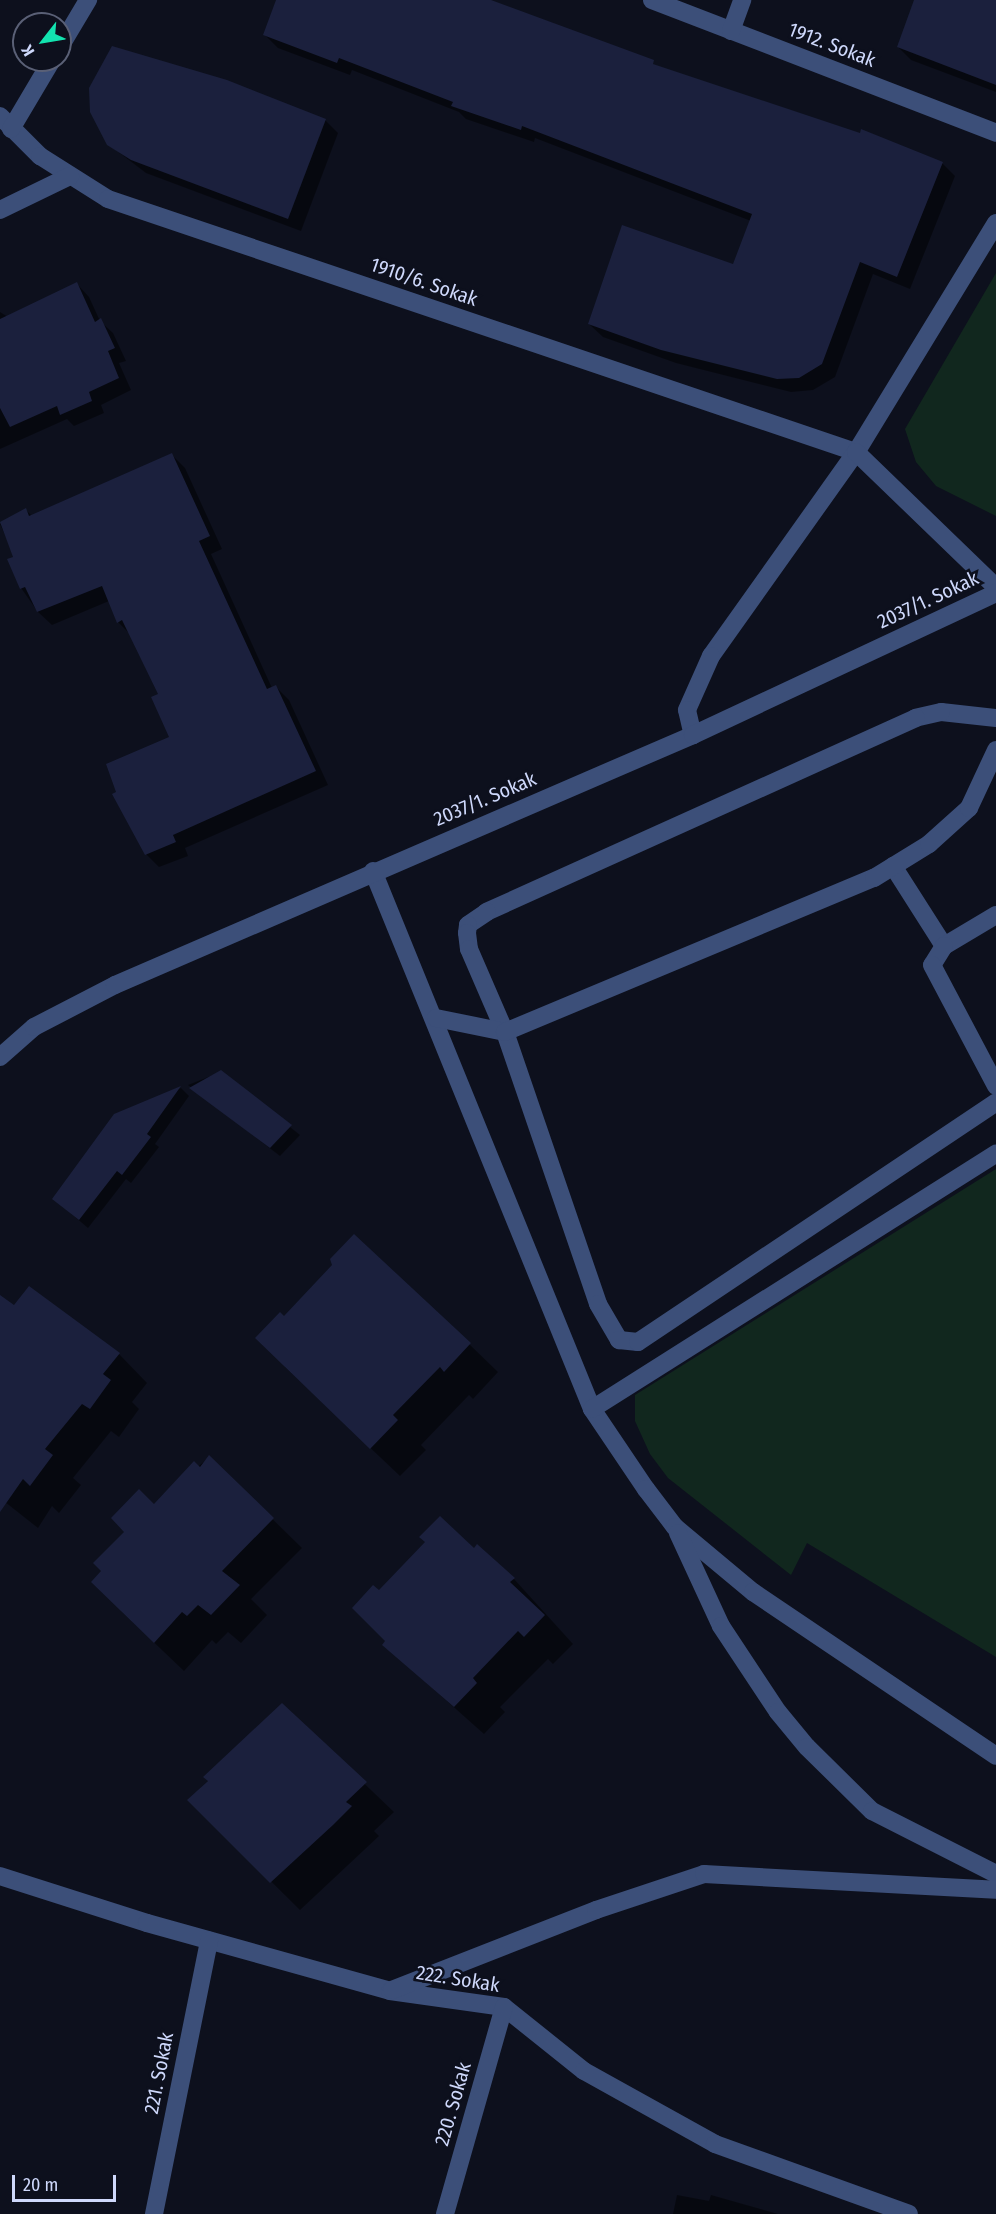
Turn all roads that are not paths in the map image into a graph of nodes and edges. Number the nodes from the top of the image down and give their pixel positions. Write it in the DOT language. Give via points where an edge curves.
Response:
graph roads {
  1 [pos="88,0"];
  2 [pos="652,0"];
  3 [pos="742,0"];
  4 [pos="72,27"];
  5 [pos="731,31"];
  6 [pos="43,72"];
  7 [pos="6,122"];
  8 [pos="996,133"];
  9 [pos="70,176"];
  10 [pos="0,210"];
  11 [pos="996,223"];
  12 [pos="856,452"];
  13 [pos="996,587"];
  14 [pos="996,593"];
  15 [pos="996,718"];
  16 [pos="693,735"];
  17 [pos="996,750"];
  18 [pos="892,866"];
  19 [pos="373,871"];
  20 [pos="996,915"];
  21 [pos="944,946"];
  22 [pos="436,1018"];
  23 [pos="505,1032"];
  24 [pos="0,1057"];
  25 [pos="996,1086"];
  26 [pos="996,1102"];
  27 [pos="996,1154"];
  28 [pos="592,1409"];
  29 [pos="675,1527"];
  30 [pos="996,1756"];
  31 [pos="996,1874"];
  32 [pos="0,1876"];
  33 [pos="996,1890"];
  34 [pos="209,1940"];
  35 [pos="390,1991"];
  36 [pos="504,2007"];
  37 [pos="906,2213"];
  38 [pos="154,2214"];
  39 [pos="445,2214"];
  1 -- 4 [label="street"];
  2 -- 5 [label="street, 1912. Sokak"];
  3 -- 5 [label="street"];
  5 -- 8 [label="street, 1912. Sokak"];
  6 -- 7 [label="street"];
  7 -- 9 [label="street, 1910/6. Sokak"];
  9 -- 10 [label="street"];
  9 -- 12 [label="street, 1910/6. Sokak" via="108,199"];
  11 -- 12 [label="street"];
  12 -- 13 [label="street"];
  12 -- 16 [label="street" via="711,656 687,710"];
  14 -- 16 [label="street, 2037/1. Sokak"];
  15 -- 23 [label="street" via="941,712 916,718 473,920 468,926 469,949"];
  16 -- 19 [label="street, 2037/1. Sokak"];
  17 -- 18 [label="street" via="969,808 929,844"];
  18 -- 21 [label="street"];
  18 -- 23 [label="street"];
  19 -- 22 [label="street"];
  19 -- 24 [label="street, 2037/1. Sokak" via="81,1001 34,1027"];
  20 -- 21 [label="street"];
  21 -- 25 [label="street" via="932,965"];
  22 -- 23 [label="street"];
  22 -- 28 [label="street"];
  23 -- 26 [label="street" via="598,1304 619,1340 638,1342"];
  27 -- 28 [label="street"];
  28 -- 29 [label="street"];
  29 -- 30 [label="street" via="753,1592"];
  29 -- 31 [label="street" via="722,1626 778,1712 807,1747 872,1811"];
  32 -- 34 [label="street, 222. Sokak"];
  33 -- 35 [label="street" via="704,1874 596,1910"];
  34 -- 35 [label="street, 222. Sokak"];
  34 -- 38 [label="street, 221. Sokak"];
  35 -- 36 [label="street, 222. Sokak"];
  36 -- 37 [label="street, 222. Sokak" via="584,2071 715,2144"];
  36 -- 39 [label="street, 220. Sokak"];
}
